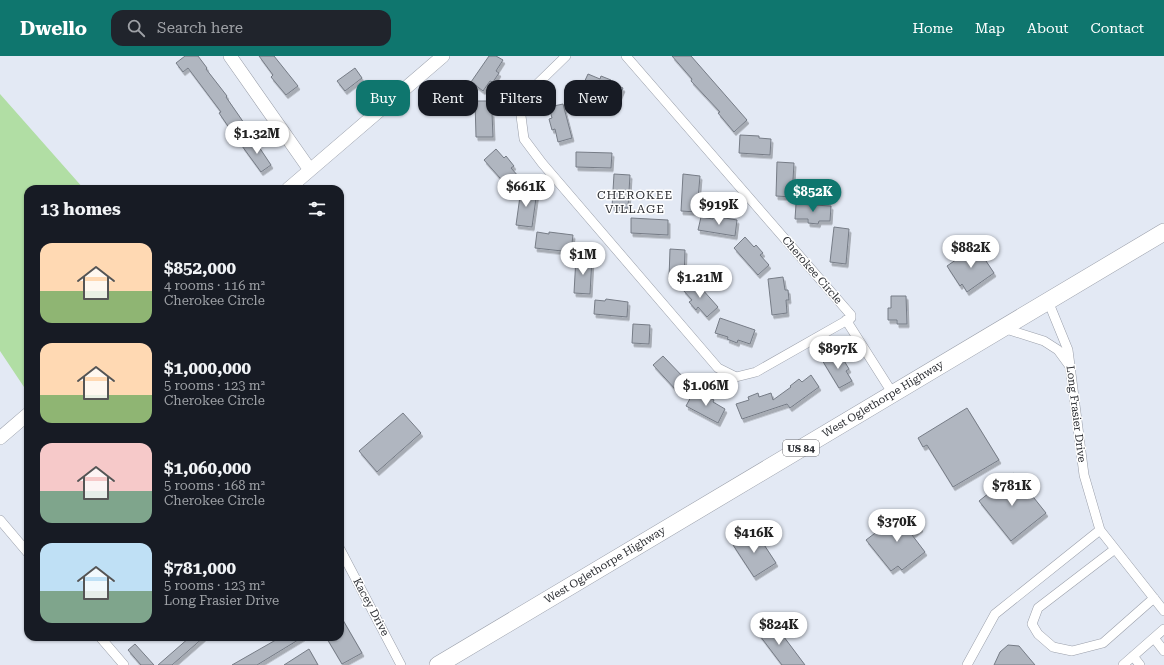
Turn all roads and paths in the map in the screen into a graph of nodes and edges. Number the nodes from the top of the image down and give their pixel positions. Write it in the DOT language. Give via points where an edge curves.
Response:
graph roads {
  1 [pos="230,56"];
  2 [pos="566,56"];
  3 [pos="626,56"];
  4 [pos="437,58"];
  5 [pos="310,170"];
  6 [pos="293,185"];
  7 [pos="1164,232"];
  8 [pos="1048,301"];
  9 [pos="846,320"];
  10 [pos="1003,328"];
  11 [pos="1070,366"];
  12 [pos="893,394"];
  13 [pos="24,417"];
  14 [pos="0,438"];
  15 [pos="0,520"];
  16 [pos="1100,530"];
  17 [pos="24,548"];
  18 [pos="1115,549"];
  19 [pos="344,557"];
  20 [pos="1154,598"];
  21 [pos="1164,611"];
  22 [pos="1164,629"];
  23 [pos="1154,638"];
  24 [pos="103,641"];
  25 [pos="1164,651"];
  26 [pos="1133,656"];
  27 [pos="124,665"];
  28 [pos="401,665"];
  29 [pos="438,665"];
  30 [pos="967,665"];
  31 [pos="1123,665"];
  32 [pos="1140,665"];
  1 -- 5 [label="street"];
  2 -- 9 [label="street" via="527,94 521,116 524,139 718,368 736,376 756,372"];
  3 -- 9 [label="street, Cherokee Circle" via="852,315"];
  4 -- 5 [label="street"];
  5 -- 6 [label="street"];
  7 -- 8 [label="highway, West Oglethorpe Highway / US 84"];
  8 -- 10 [label="highway, West Oglethorpe Highway / US 84"];
  8 -- 11 [label="street, Long Frasier Drive" via="1068,350"];
  9 -- 12 [label="street, Cherokee Circle"];
  10 -- 11 [label="street" via="1044,341 1058,350"];
  10 -- 12 [label="highway, West Oglethorpe Highway / US 84"];
  11 -- 16 [label="street, Long Frasier Drive" via="1084,475"];
  12 -- 29 [label="highway, West Oglethorpe Highway / US 84"];
  13 -- 14 [label="street"];
  15 -- 17 [label="street"];
  16 -- 18 [label="street, Long Frasier Drive"];
  16 -- 30 [label="street" via="995,614"];
  18 -- 20 [label="street, Long Frasier Drive"];
  18 -- 20 [label="street" via="1038,608 1032,624 1038,634 1053,646 1072,651 1103,643"];
  19 -- 28 [label="street, Kacey Drive"];
  20 -- 21 [label="street, Long Frasier Drive"];
  22 -- 23 [label="street"];
  23 -- 25 [label="street"];
  23 -- 26 [label="street"];
  24 -- 27 [label="street"];
  26 -- 31 [label="street"];
  26 -- 32 [label="street"];
}
